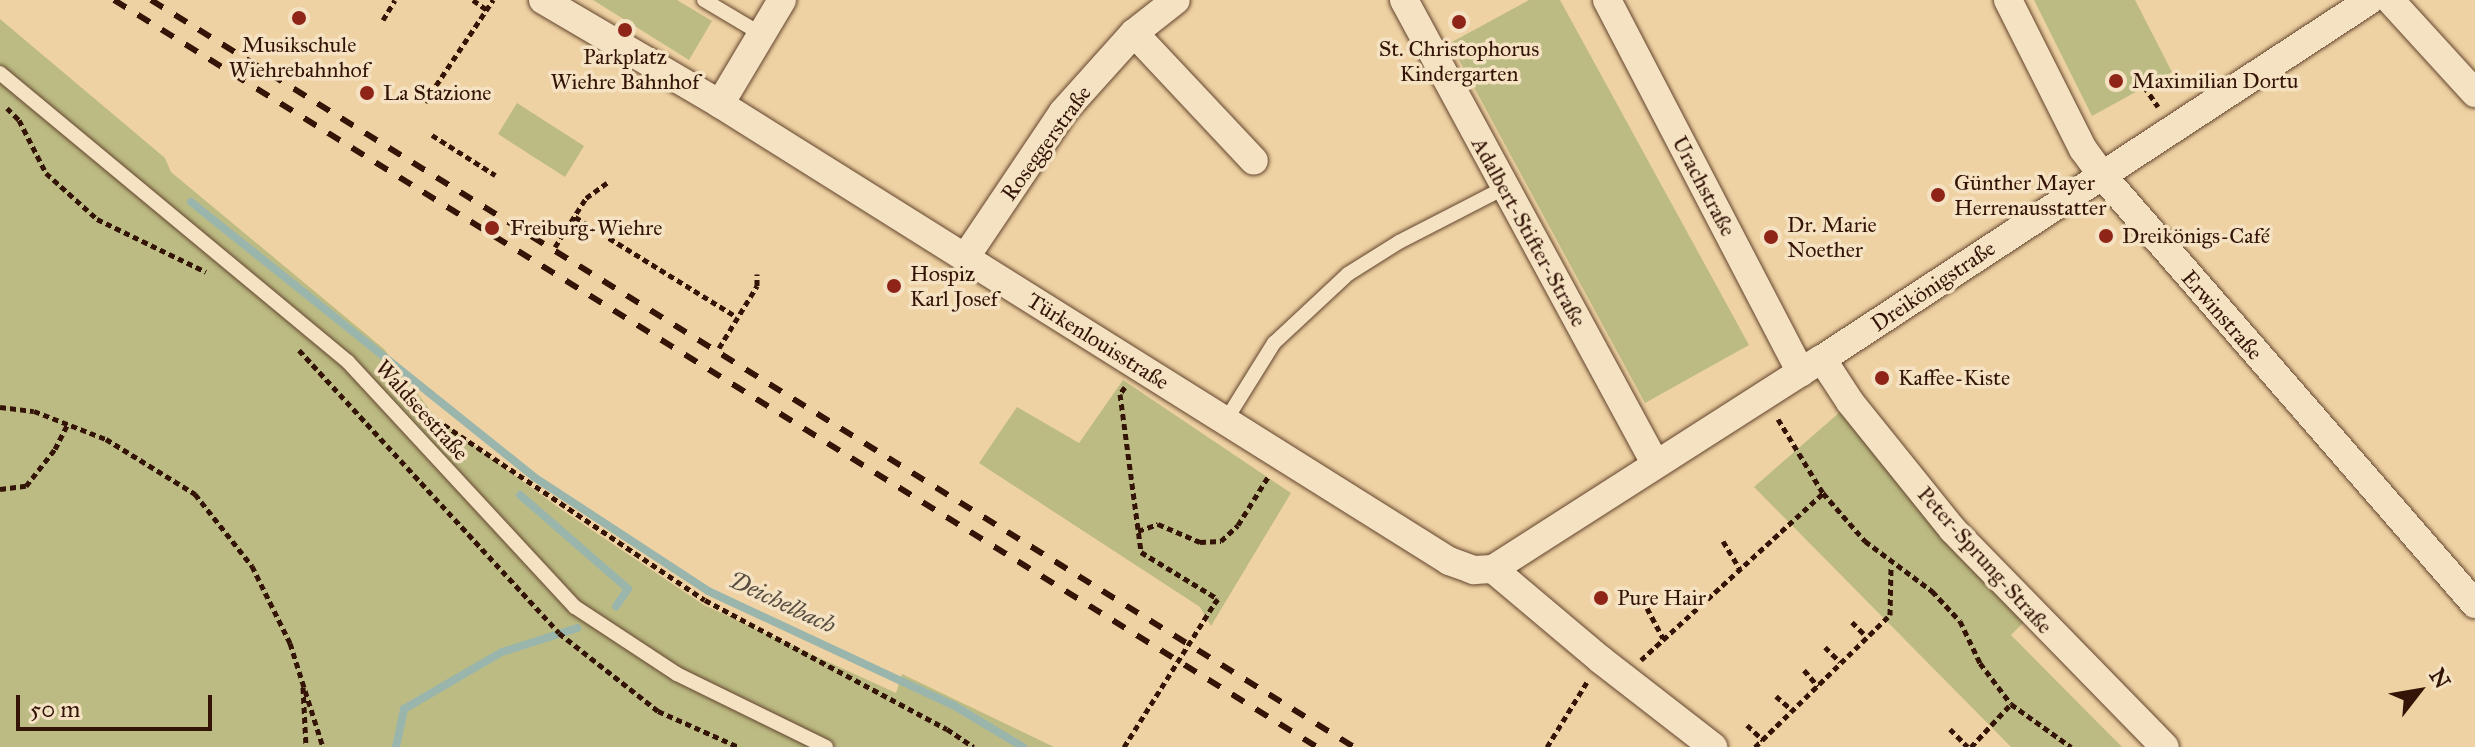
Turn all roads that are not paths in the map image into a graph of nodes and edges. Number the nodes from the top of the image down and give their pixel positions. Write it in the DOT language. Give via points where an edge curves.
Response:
graph roads {
  1 [pos="543,0"];
  2 [pos="704,0"];
  3 [pos="782,0"];
  4 [pos="1176,0"];
  5 [pos="1404,0"];
  6 [pos="1607,0"];
  7 [pos="2008,0"];
  8 [pos="2370,0"];
  9 [pos="2390,0"];
  10 [pos="1134,33"];
  11 [pos="761,34"];
  12 [pos="0,73"];
  13 [pos="2475,93"];
  14 [pos="720,104"];
  15 [pos="1254,161"];
  16 [pos="2101,174"];
  17 [pos="1504,188"];
  18 [pos="965,258"];
  19 [pos="1812,366"];
  20 [pos="1226,420"];
  21 [pos="1655,463"];
  22 [pos="1493,569"];
  23 [pos="2475,604"];
  24 [pos="826,747"];
  25 [pos="1713,747"];
  26 [pos="2165,747"];
  1 -- 14 [label="street, Türkenlouisstraße"];
  2 -- 11 [label="lane"];
  3 -- 11 [label="street"];
  4 -- 10 [label="street, Roseggerstraße"];
  5 -- 17 [label="street, Adalbert-Stifter-Straße"];
  6 -- 19 [label="street, Urachstraße"];
  7 -- 16 [label="street, Erwinstraße" via="2083,149"];
  8 -- 16 [label="street, Dreikönigstraße"];
  9 -- 13 [label="street"];
  10 -- 15 [label="street"];
  10 -- 18 [label="street, Roseggerstraße" via="1063,112"];
  11 -- 14 [label="street"];
  12 -- 24 [label="lane, Waldseestraße" via="348,362 575,607 677,674"];
  14 -- 18 [label="street, Türkenlouisstraße"];
  16 -- 19 [label="street, Dreikönigstraße"];
  16 -- 23 [label="street, Erwinstraße"];
  17 -- 20 [label="lane" via="1348,274 1274,343"];
  17 -- 21 [label="street, Adalbert-Stifter-Straße"];
  18 -- 20 [label="street, Türkenlouisstraße"];
  19 -- 21 [label="street, Dreikönigstraße"];
  19 -- 26 [label="street, Peter-Sprung-Straße" via="1850,402 1953,530"];
  20 -- 22 [label="street, Türkenlouisstraße" via="1449,561 1474,570"];
  21 -- 22 [label="street, Dreikönigstraße"];
  22 -- 25 [label="street"];
}
